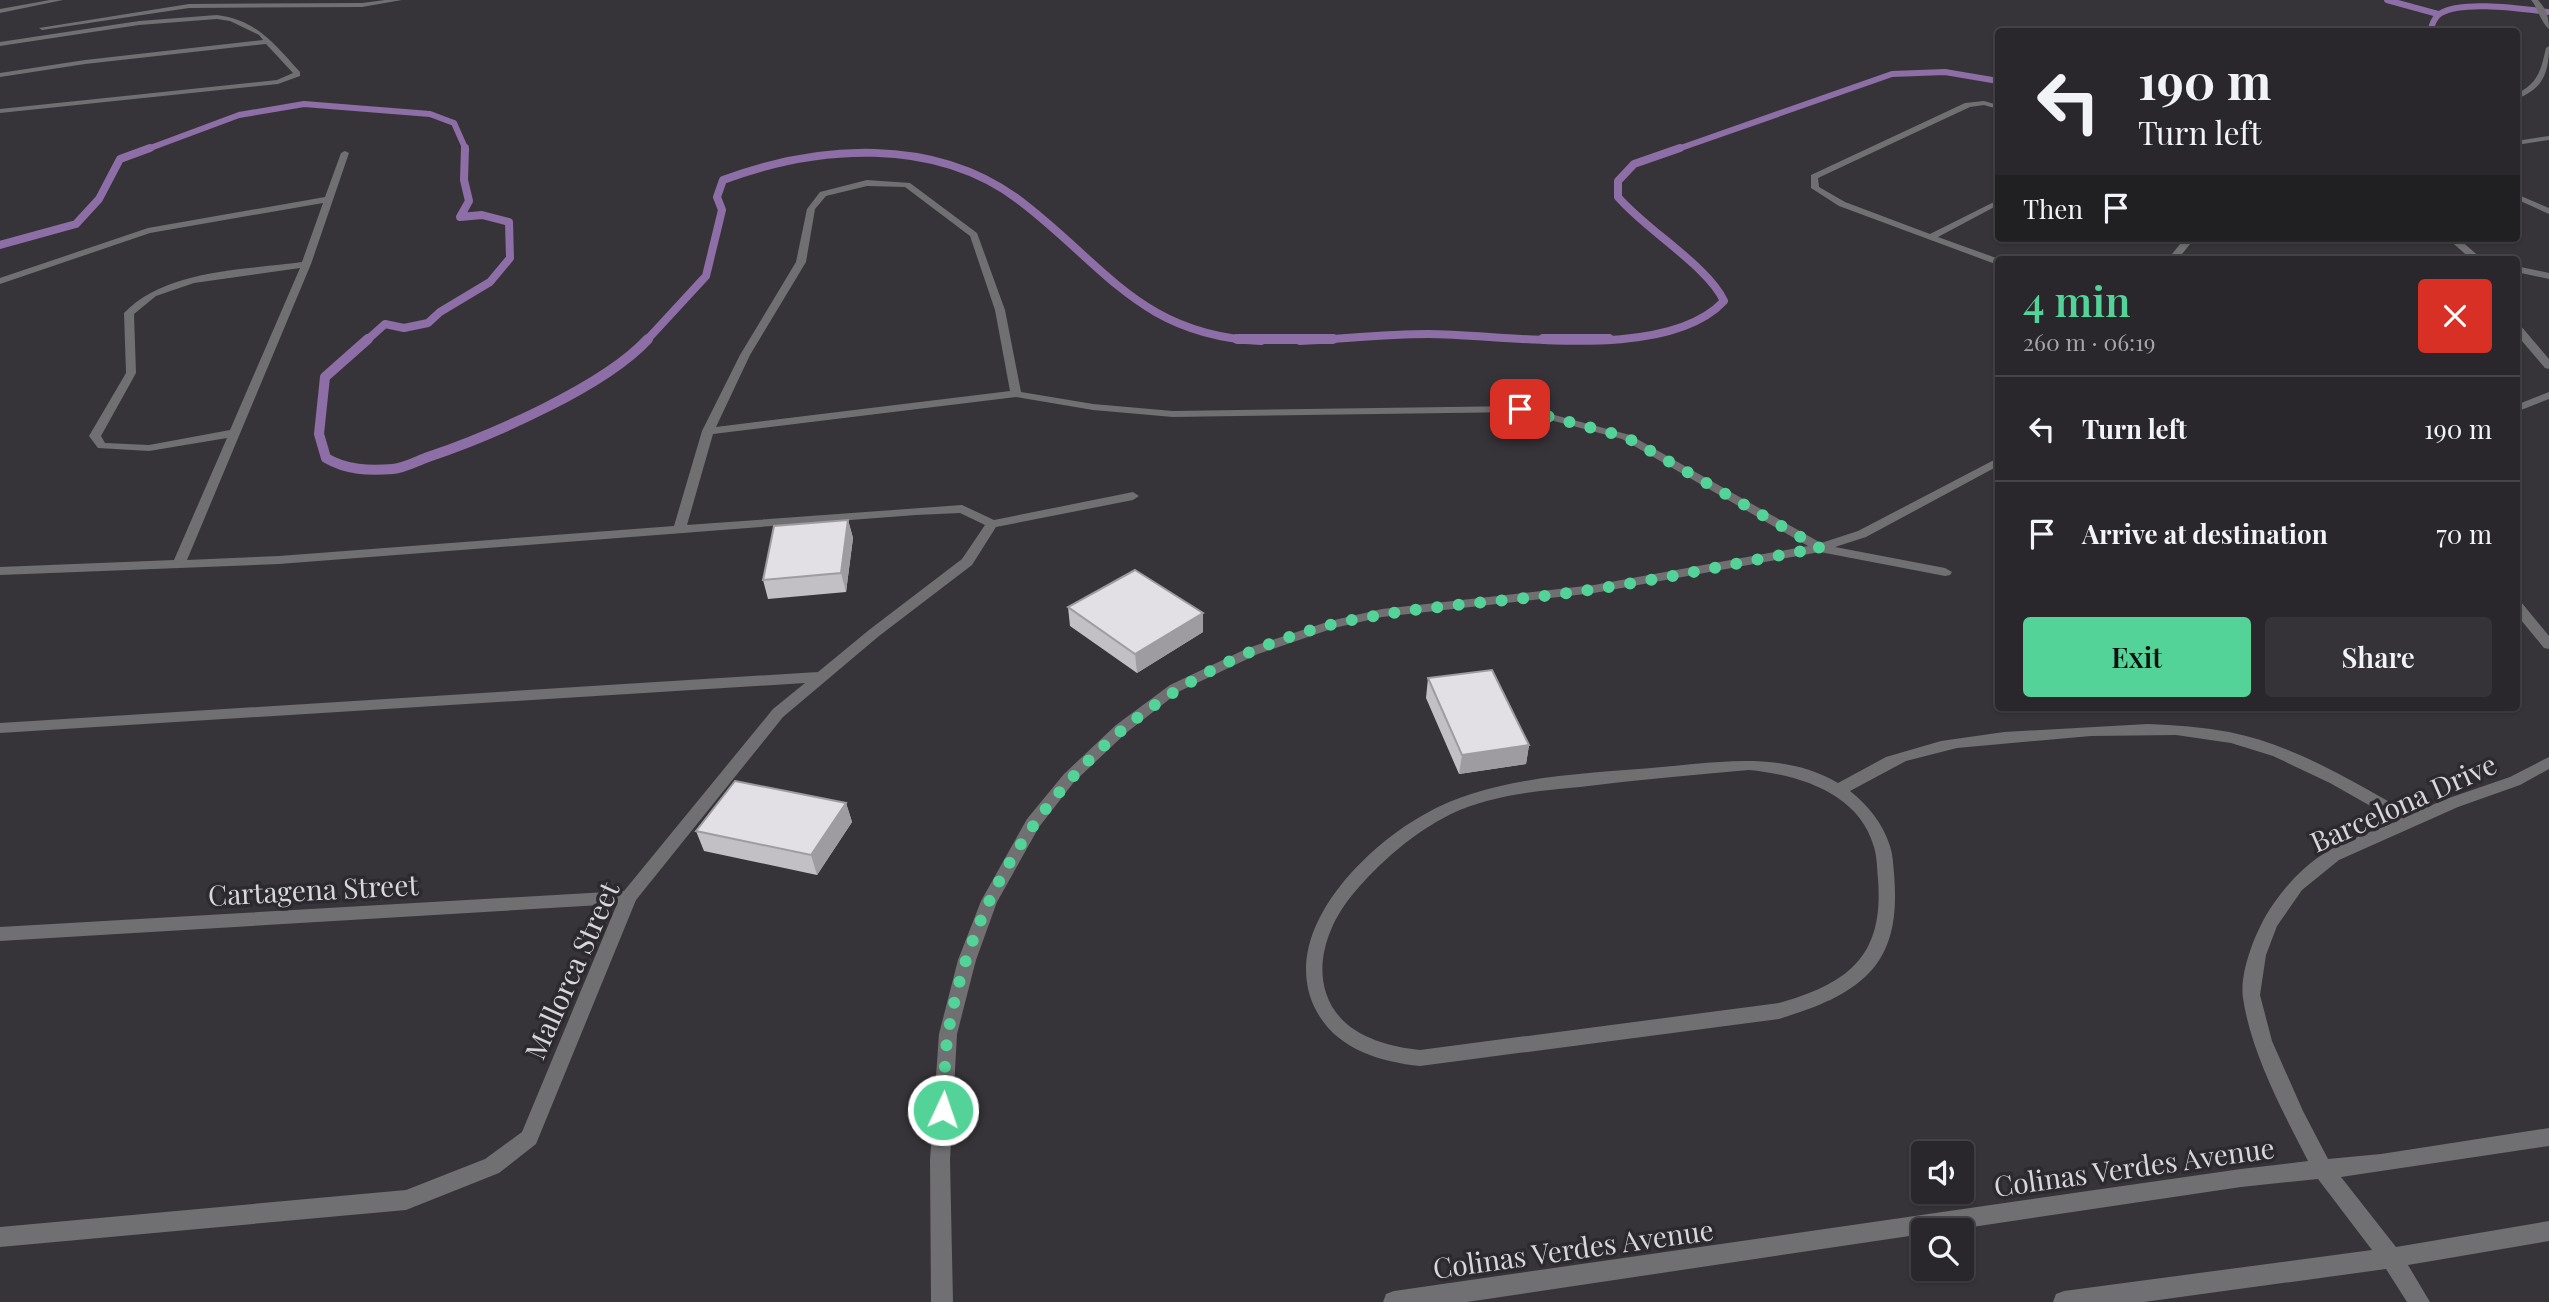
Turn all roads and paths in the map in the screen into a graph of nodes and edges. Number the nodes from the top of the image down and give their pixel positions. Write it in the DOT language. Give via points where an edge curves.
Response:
graph roads {
  1 [pos="60,0"];
  2 [pos="399,0"];
  3 [pos="2534,0"];
  4 [pos="0,11"];
  5 [pos="2548,25"];
  6 [pos="0,36"];
  7 [pos="265,43"];
  8 [pos="0,44"];
  9 [pos="2549,48"];
  10 [pos="0,75"];
  11 [pos="2520,95"];
  12 [pos="1995,106"];
  13 [pos="0,111"];
  14 [pos="2549,138"];
  15 [pos="2520,142"];
  16 [pos="345,153"];
  17 [pos="2520,198"];
  18 [pos="330,199"];
  19 [pos="1995,204"];
  20 [pos="2549,211"];
  21 [pos="1931,237"];
  22 [pos="2187,242"];
  23 [pos="2457,242"];
  24 [pos="2175,256"];
  25 [pos="2473,256"];
  26 [pos="1995,261"];
  27 [pos="306,264"];
  28 [pos="2520,270"];
  29 [pos="2549,276"];
  30 [pos="0,281"];
  31 [pos="2520,332"];
  32 [pos="2549,366"];
  33 [pos="1016,394"];
  34 [pos="2549,395"];
  35 [pos="2520,407"];
  36 [pos="708,431"];
  37 [pos="234,433"];
  38 [pos="1995,464"];
  39 [pos="1133,496"];
  40 [pos="992,524"];
  41 [pos="680,528"];
  42 [pos="1820,548"];
  43 [pos="179,564"];
  44 [pos="0,571"];
  45 [pos="1945,572"];
  46 [pos="2520,610"];
  47 [pos="2549,645"];
  48 [pos="819,677"];
  49 [pos="0,728"];
  50 [pos="2549,762"];
  51 [pos="1839,790"];
  52 [pos="2410,821"];
  53 [pos="629,897"];
  54 [pos="0,934"];
  55 [pos="2549,1137"];
  56 [pos="2323,1170"];
  57 [pos="2549,1231"];
  58 [pos="0,1237"];
  59 [pos="2391,1258"];
  60 [pos="942,1302"];
  61 [pos="1394,1302"];
  62 [pos="2064,1302"];
  63 [pos="2419,1302"];
  1 -- 4 [label="street"];
  2 -- 6 [label="street" via="362,5 189,6"];
  3 -- 5 [label="street"];
  7 -- 8 [label="street" via="261,34 232,19 207,17"];
  7 -- 10 [label="street"];
  7 -- 13 [label="street" via="297,74 278,82"];
  9 -- 11 [label="street" via="2542,80 2536,89"];
  12 -- 21 [label="street" via="1968,105 1814,177 1815,188 1842,204"];
  14 -- 15 [label="street"];
  16 -- 18 [label="street"];
  17 -- 20 [label="street"];
  18 -- 27 [label="street"];
  18 -- 30 [label="street" via="148,231"];
  19 -- 21 [label="street"];
  21 -- 26 [label="street"];
  22 -- 24 [label="street"];
  23 -- 25 [label="street"];
  27 -- 37 [label="street"];
  27 -- 37 [label="street" via="192,280 153,294 129,313 131,373 95,436 102,446 149,448"];
  28 -- 29 [label="street"];
  31 -- 32 [label="street"];
  33 -- 36 [label="street"];
  33 -- 36 [label="street" via="1000,310 974,235 908,185 867,183 823,194 811,209 800,262 745,355"];
  33 -- 42 [label="street" via="1173,414 1520,409 1626,437"];
  34 -- 35 [label="street"];
  36 -- 41 [label="street"];
  37 -- 43 [label="street"];
  38 -- 42 [label="street" via="1862,534"];
  39 -- 40 [label="street"];
  40 -- 41 [label="street" via="962,509"];
  40 -- 48 [label="street, Mallorca Street" via="967,562"];
  41 -- 43 [label="street"];
  42 -- 45 [label="street"];
  42 -- 60 [label="street" via="1594,589 1382,613 1330,625 1253,651 1175,688 1121,729 1069,778 1033,823 989,901 967,960 948,1034 940,1160"];
  43 -- 44 [label="street"];
  46 -- 47 [label="street"];
  48 -- 49 [label="street"];
  48 -- 53 [label="street, Mallorca Street" via="778,713"];
  50 -- 52 [label="street, Barcelona Drive" via="2515,781"];
  51 -- 51 [label="street" via="1799,774 1749,765 1522,787 1465,802 1415,827 1360,874 1326,916 1313,987 1322,1006 1364,1046 1380,1054 1420,1058 1779,1011 1812,1002 1858,972 1879,945 1884,930 1887,888 1882,846 1862,810"];
  51 -- 52 [label="street" via="1877,768 1944,745 2108,729 2161,729 2259,745 2318,769"];
  52 -- 56 [label="street, Barcelona Drive" via="2333,856 2296,885 2269,923 2257,955 2251,995 2263,1041"];
  53 -- 54 [label="street, Cartagena Street"];
  53 -- 58 [label="street, Mallorca Street" via="529,1138 492,1166 406,1199"];
  55 -- 56 [label="street, Colinas Verdes Avenue"];
  56 -- 59 [label="street, Barcelona Drive"];
  56 -- 61 [label="street, Colinas Verdes Avenue"];
  57 -- 59 [label="street"];
  59 -- 62 [label="street"];
  59 -- 63 [label="street, Barcelona Drive"];
}
